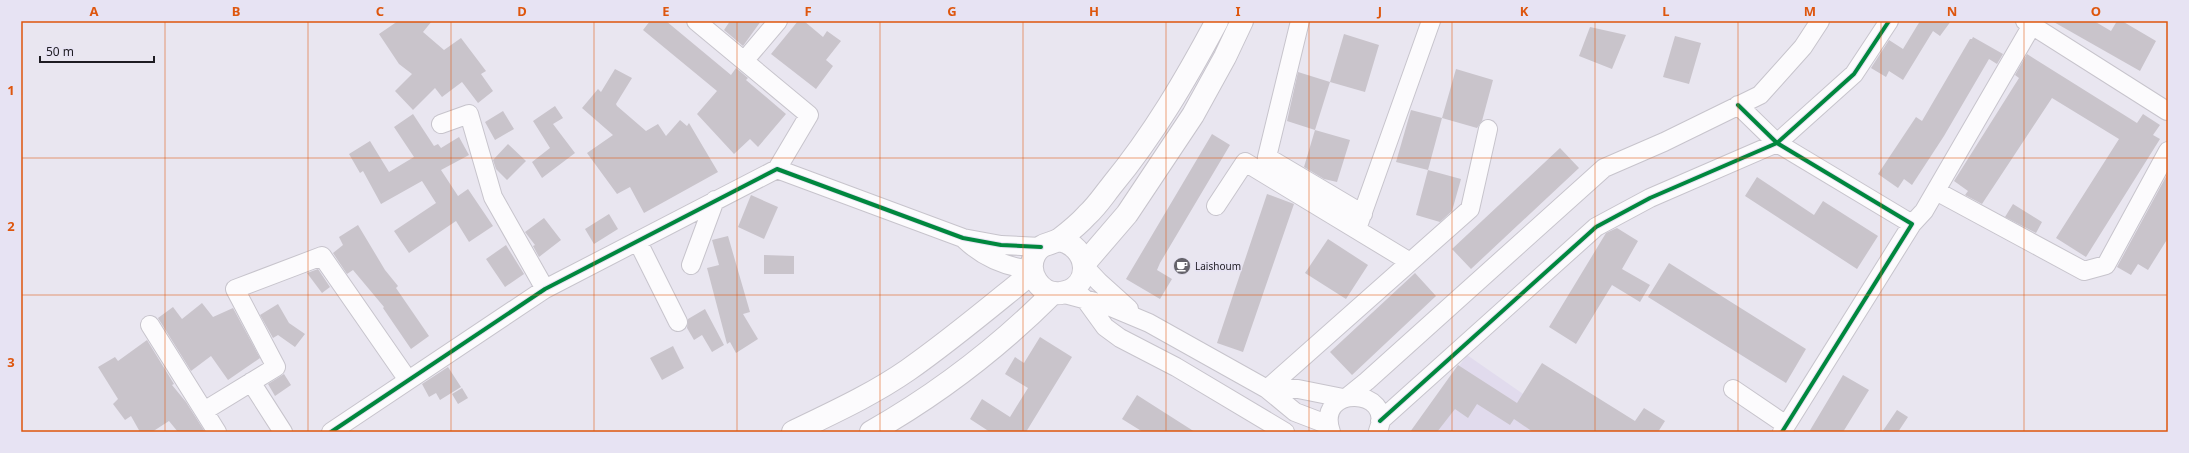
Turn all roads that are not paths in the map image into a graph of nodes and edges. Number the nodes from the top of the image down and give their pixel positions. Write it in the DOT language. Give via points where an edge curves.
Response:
graph roads {
  1 [pos="696,21"];
  2 [pos="778,21"];
  3 [pos="1216,21"];
  4 [pos="1242,21"];
  5 [pos="1300,21"];
  6 [pos="1431,21"];
  7 [pos="1820,21"];
  8 [pos="1889,21"];
  9 [pos="2028,23"];
  10 [pos="744,61"];
  11 [pos="1738,105"];
  12 [pos="2167,111"];
  13 [pos="441,124"];
  14 [pos="1488,129"];
  15 [pos="1778,143"];
  16 [pos="2168,151"];
  17 [pos="777,169"];
  18 [pos="1936,191"];
  19 [pos="715,200"];
  20 [pos="1216,206"];
  21 [pos="1360,222"];
  22 [pos="1912,224"];
  23 [pos="963,238"];
  24 [pos="638,242"];
  25 [pos="1049,244"];
  26 [pos="1410,262"];
  27 [pos="691,265"];
  28 [pos="1084,265"];
  29 [pos="1032,272"];
  30 [pos="546,289"];
  31 [pos="1057,293"];
  32 [pos="1084,298"];
  33 [pos="678,322"];
  34 [pos="1149,323"];
  35 [pos="150,325"];
  36 [pos="408,380"];
  37 [pos="251,382"];
  38 [pos="1268,389"];
  39 [pos="1733,389"];
  40 [pos="1344,398"];
  41 [pos="204,411"];
  42 [pos="1379,428"];
  43 [pos="1784,428"];
  44 [pos="1330,430"];
  45 [pos="217,432"];
  46 [pos="283,432"];
  47 [pos="331,432"];
  48 [pos="793,432"];
  49 [pos="871,432"];
  50 [pos="1285,432"];
  1 -- 10 [label="street"];
  2 -- 10 [label="street"];
  3 -- 25 [label="highway" via="1166,112 1125,169 1088,215"];
  4 -- 28 [label="highway" via="1193,115 1127,214"];
  5 -- 21 [label="street" via="1267,157"];
  6 -- 21 [label="street"];
  7 -- 11 [label="street" via="1803,47 1760,95"];
  8 -- 15 [label="street" via="1854,74"];
  9 -- 12 [label="street"];
  9 -- 18 [label="street"];
  10 -- 17 [label="street" via="809,115"];
  11 -- 15 [label="street"];
  11 -- 40 [label="street" via="1604,168 1373,376"];
  13 -- 30 [label="street" via="469,114 493,197"];
  14 -- 26 [label="street" via="1470,209"];
  15 -- 22 [label="street"];
  15 -- 42 [label="street" via="1650,198 1596,227"];
  16 -- 18 [label="street" via="2106,265 2084,271"];
  17 -- 19 [label="street"];
  17 -- 23 [label="street"];
  18 -- 22 [label="street" via="1924,211"];
  19 -- 24 [label="street"];
  19 -- 27 [label="street"];
  20 -- 21 [label="street" via="1245,162"];
  21 -- 26 [label="street"];
  22 -- 43 [label="street"];
  23 -- 25 [label="street" via="1002,245"];
  23 -- 29 [label="street" via="994,261"];
  24 -- 30 [label="street"];
  24 -- 33 [label="street"];
  25 -- 28 [label="highway" via="1073,245 1082,256"];
  25 -- 29 [label="highway" via="1032,262"];
  26 -- 38 [label="street"];
  28 -- 31 [label="highway" via="1080,281 1075,287"];
  28 -- 34 [label="street" via="1114,297"];
  29 -- 31 [label="highway" via="1036,282 1044,289"];
  29 -- 48 [label="highway" via="966,327 906,371 840,409"];
  30 -- 36 [label="street"];
  31 -- 32 [label="street"];
  31 -- 49 [label="highway" via="989,353"];
  32 -- 34 [label="street"];
  32 -- 50 [label="street" via="1105,327 1120,338 1176,367"];
  34 -- 38 [label="street"];
  35 -- 41 [label="street"];
  36 -- 37 [label="street" via="322,256 236,289 276,367"];
  36 -- 47 [label="street"];
  37 -- 41 [label="street"];
  37 -- 46 [label="street"];
  38 -- 40 [label="street" via="1306,390"];
  38 -- 44 [label="street" via="1295,412"];
  39 -- 43 [label="street"];
  40 -- 42 [label="street" via="1361,397 1369,400 1378,413"];
  40 -- 44 [label="street" via="1332,409"];
  41 -- 45 [label="street"];
}
